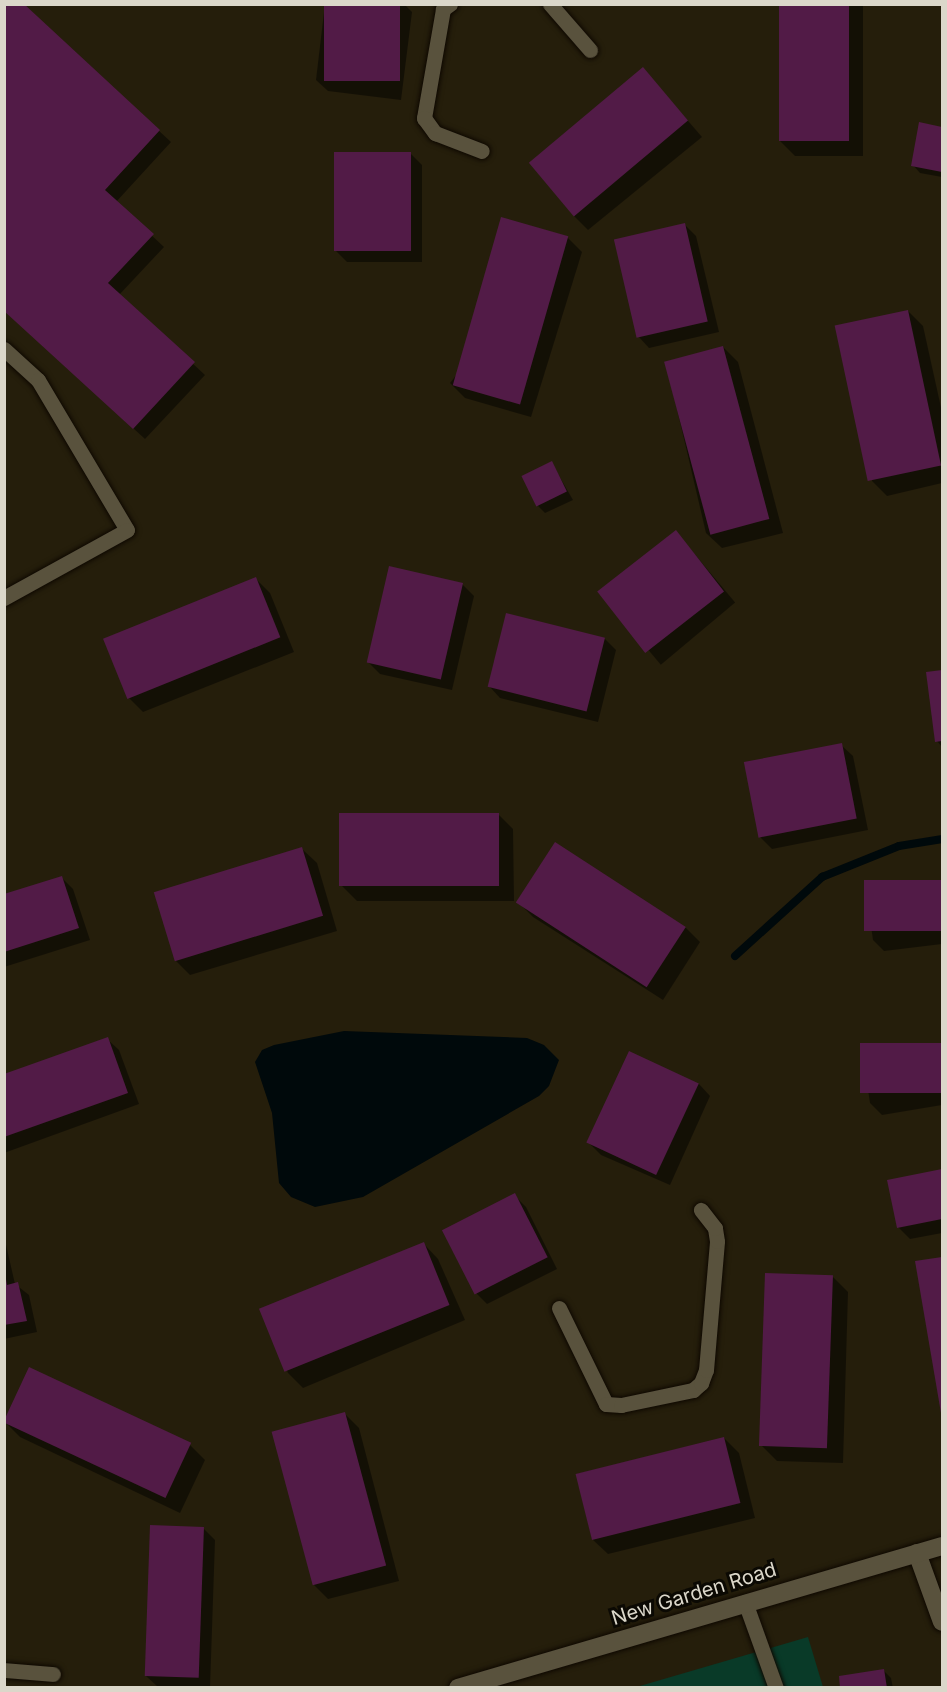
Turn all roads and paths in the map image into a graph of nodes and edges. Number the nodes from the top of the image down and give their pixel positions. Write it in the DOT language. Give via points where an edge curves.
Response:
graph roads {
  1 [pos="450,4"];
  2 [pos="550,4"];
  3 [pos="590,51"];
  4 [pos="482,152"];
  5 [pos="4,349"];
  6 [pos="4,598"];
  7 [pos="701,1210"];
  8 [pos="559,1308"];
  9 [pos="942,1546"];
  10 [pos="917,1553"];
  11 [pos="745,1602"];
  12 [pos="942,1622"];
  13 [pos="4,1670"];
  14 [pos="53,1674"];
  15 [pos="458,1688"];
  16 [pos="776,1688"];
  1 -- 4 [label="lane" via="443,9 424,118 435,134"];
  2 -- 3 [label="lane"];
  5 -- 6 [label="lane" via="38,380 127,530"];
  7 -- 8 [label="lane" via="715,1228 717,1241 706,1370 693,1390 621,1405 606,1404"];
  9 -- 10 [label="street, New Garden Road"];
  10 -- 11 [label="street, New Garden Road"];
  10 -- 12 [label="street"];
  11 -- 15 [label="street, New Garden Road"];
  11 -- 16 [label="lane"];
  13 -- 14 [label="lane"];
}
